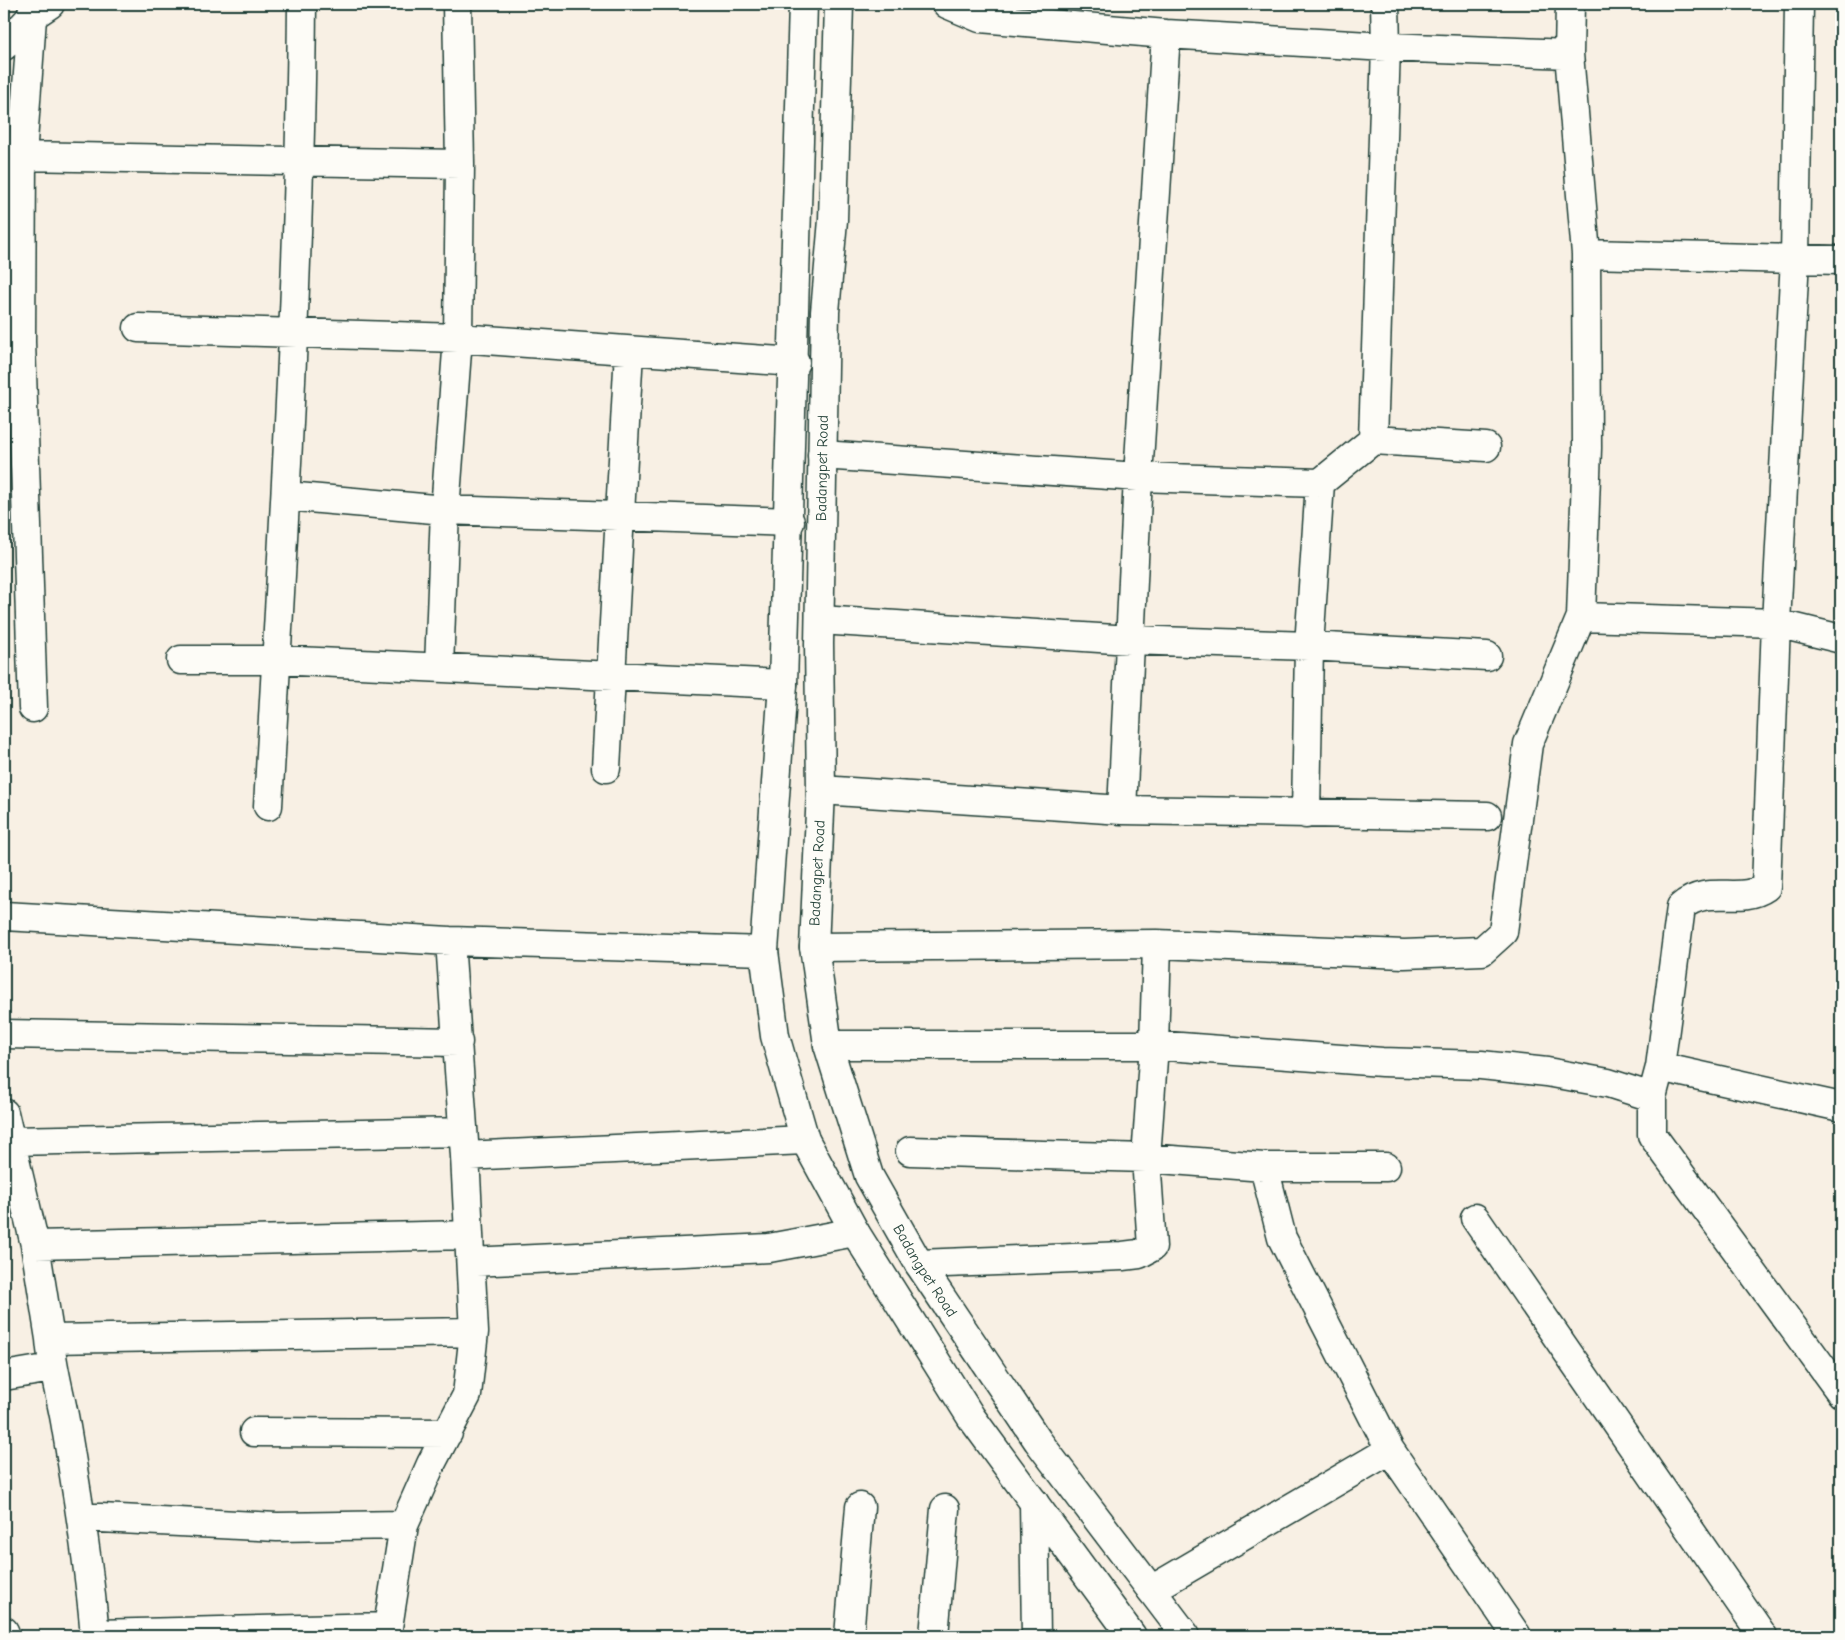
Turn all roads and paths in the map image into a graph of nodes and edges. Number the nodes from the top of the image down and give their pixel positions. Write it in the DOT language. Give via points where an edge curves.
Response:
graph roads {
  1 [pos="302,4"];
  2 [pos="457,4"];
  3 [pos="803,4"];
  4 [pos="839,4"];
  5 [pos="947,4"];
  6 [pos="1385,4"];
  7 [pos="1570,4"];
  8 [pos="1799,4"];
  9 [pos="38,8"];
  10 [pos="1166,34"];
  11 [pos="4,46"];
  12 [pos="1386,47"];
  13 [pos="1569,54"];
  14 [pos="22,156"];
  15 [pos="301,161"];
  16 [pos="460,164"];
  17 [pos="1586,254"];
  18 [pos="1795,258"];
  19 [pos="1841,260"];
  20 [pos="138,328"];
  21 [pos="294,334"];
  22 [pos="458,338"];
  23 [pos="629,351"];
  24 [pos="794,362"];
  25 [pos="1373,440"];
  26 [pos="1486,447"];
  27 [pos="822,455"];
  28 [pos="1138,477"];
  29 [pos="1320,483"];
  30 [pos="286,496"];
  31 [pos="445,510"];
  32 [pos="620,518"];
  33 [pos="790,522"];
  34 [pos="1581,617"];
  35 [pos="820,620"];
  36 [pos="1776,623"];
  37 [pos="1841,639"];
  38 [pos="1130,640"];
  39 [pos="1310,646"];
  40 [pos="1487,656"];
  41 [pos="181,660"];
  42 [pos="276,660"];
  43 [pos="440,667"];
  44 [pos="610,677"];
  45 [pos="783,684"];
  46 [pos="33,708"];
  47 [pos="606,768"];
  48 [pos="821,790"];
  49 [pos="268,806"];
  50 [pos="1122,810"];
  51 [pos="1306,814"];
  52 [pos="1487,816"];
  53 [pos="4,916"];
  54 [pos="450,941"];
  55 [pos="1157,944"];
  56 [pos="814,947"];
  57 [pos="764,951"];
  58 [pos="4,1034"];
  59 [pos="458,1042"];
  60 [pos="828,1046"];
  61 [pos="1154,1046"];
  62 [pos="1660,1067"];
  63 [pos="1652,1097"];
  64 [pos="1841,1107"];
  65 [pos="4,1113"];
  66 [pos="805,1140"];
  67 [pos="10,1141"];
  68 [pos="464,1144"];
  69 [pos="910,1151"];
  70 [pos="1146,1158"];
  71 [pos="1264,1167"];
  72 [pos="1386,1167"];
  73 [pos="1475,1218"];
  74 [pos="855,1232"];
  75 [pos="468,1235"];
  76 [pos="35,1244"];
  77 [pos="471,1262"];
  78 [pos="919,1264"];
  79 [pos="474,1332"];
  80 [pos="50,1339"];
  81 [pos="52,1368"];
  82 [pos="4,1376"];
  83 [pos="1841,1394"];
  84 [pos="254,1432"];
  85 [pos="448,1433"];
  86 [pos="1390,1450"];
  87 [pos="1034,1502"];
  88 [pos="860,1507"];
  89 [pos="946,1510"];
  90 [pos="81,1517"];
  91 [pos="404,1526"];
  92 [pos="1152,1590"];
  93 [pos="4,1631"];
  94 [pos="95,1635"];
  95 [pos="6,1636"];
  96 [pos="849,1636"];
  97 [pos="934,1636"];
  98 [pos="1036,1636"];
  99 [pos="1132,1636"];
  100 [pos="1186,1636"];
  101 [pos="1517,1636"];
  102 [pos="1764,1636"];
  1 -- 15 [label="street"];
  2 -- 16 [label="street"];
  3 -- 24 [label="street, Badangpet Road"];
  4 -- 27 [label="street, Badangpet Road"];
  5 -- 10 [label="street" via="980,18"];
  6 -- 12 [label="street"];
  7 -- 13 [label="street"];
  8 -- 18 [label="street"];
  9 -- 11 [label="street"];
  9 -- 14 [label="street"];
  10 -- 12 [label="street"];
  10 -- 28 [label="street"];
  12 -- 13 [label="street"];
  12 -- 25 [label="street"];
  13 -- 17 [label="street"];
  14 -- 15 [label="street"];
  14 -- 46 [label="street" via="21,342"];
  15 -- 16 [label="street"];
  15 -- 21 [label="street"];
  16 -- 22 [label="street"];
  17 -- 18 [label="street"];
  17 -- 34 [label="street" via="1587,448"];
  18 -- 19 [label="street"];
  18 -- 36 [label="street"];
  20 -- 21 [label="street"];
  21 -- 22 [label="street"];
  21 -- 30 [label="street"];
  22 -- 23 [label="street"];
  22 -- 31 [label="street"];
  23 -- 24 [label="street"];
  23 -- 32 [label="street"];
  24 -- 33 [label="street, Badangpet Road"];
  25 -- 26 [label="street"];
  25 -- 29 [label="street"];
  27 -- 28 [label="street"];
  27 -- 35 [label="street, Badangpet Road"];
  28 -- 29 [label="street"];
  28 -- 38 [label="street"];
  29 -- 39 [label="street"];
  30 -- 31 [label="street"];
  30 -- 42 [label="street"];
  31 -- 32 [label="street"];
  31 -- 43 [label="street"];
  32 -- 33 [label="street"];
  32 -- 44 [label="street"];
  33 -- 45 [label="street, Badangpet Road"];
  34 -- 36 [label="street"];
  34 -- 55 [label="street" via="1528,744 1503,932 1482,951 1404,954"];
  35 -- 38 [label="street"];
  35 -- 48 [label="street, Badangpet Road"];
  36 -- 37 [label="street"];
  36 -- 62 [label="street" via="1766,887 1751,894 1708,894 1691,898 1681,908"];
  38 -- 39 [label="street"];
  38 -- 50 [label="street"];
  39 -- 40 [label="street"];
  39 -- 51 [label="street"];
  41 -- 42 [label="street"];
  42 -- 43 [label="street"];
  42 -- 49 [label="street"];
  43 -- 44 [label="street"];
  44 -- 45 [label="street"];
  44 -- 47 [label="street"];
  45 -- 57 [label="street, Badangpet Road"];
  48 -- 50 [label="street"];
  48 -- 56 [label="street, Badangpet Road"];
  50 -- 51 [label="street"];
  51 -- 52 [label="street"];
  53 -- 54 [label="street"];
  54 -- 57 [label="street"];
  54 -- 59 [label="street"];
  55 -- 56 [label="street"];
  55 -- 61 [label="street"];
  56 -- 60 [label="street, Badangpet Road"];
  57 -- 66 [label="street, Badangpet Road" via="775,1036"];
  58 -- 59 [label="street"];
  59 -- 68 [label="street"];
  60 -- 61 [label="street"];
  60 -- 78 [label="street, Badangpet Road" via="868,1176"];
  61 -- 63 [label="street" via="1382,1062 1481,1065 1547,1072"];
  61 -- 70 [label="street"];
  62 -- 63 [label="street"];
  62 -- 64 [label="street"];
  63 -- 83 [label="street" via="1652,1135"];
  65 -- 67 [label="street"];
  66 -- 68 [label="street"];
  66 -- 74 [label="street, Badangpet Road"];
  67 -- 68 [label="street"];
  67 -- 76 [label="street"];
  68 -- 75 [label="street"];
  69 -- 70 [label="street"];
  70 -- 71 [label="street"];
  70 -- 78 [label="street" via="1152,1247 1139,1254"];
  71 -- 72 [label="street"];
  71 -- 86 [label="street" via="1282,1238"];
  73 -- 102 [label="street"];
  74 -- 77 [label="street" via="768,1248"];
  74 -- 87 [label="street, Badangpet Road" via="971,1417"];
  75 -- 76 [label="street"];
  75 -- 77 [label="street"];
  76 -- 80 [label="street"];
  77 -- 79 [label="street"];
  78 -- 92 [label="street, Badangpet Road" via="1038,1441"];
  79 -- 80 [label="street"];
  79 -- 85 [label="street" via="467,1395"];
  80 -- 81 [label="street"];
  81 -- 82 [label="street"];
  81 -- 90 [label="street" via="61,1398"];
  84 -- 85 [label="street"];
  85 -- 91 [label="street"];
  86 -- 92 [label="street"];
  86 -- 101 [label="street"];
  87 -- 98 [label="street"];
  87 -- 99 [label="street, Badangpet Road"];
  88 -- 96 [label="street"];
  89 -- 97 [label="street"];
  90 -- 91 [label="street" via="277,1527"];
  90 -- 94 [label="street"];
  91 -- 94 [label="street" via="388,1626"];
  92 -- 100 [label="street, Badangpet Road"];
  93 -- 95 [label="street"];
}
